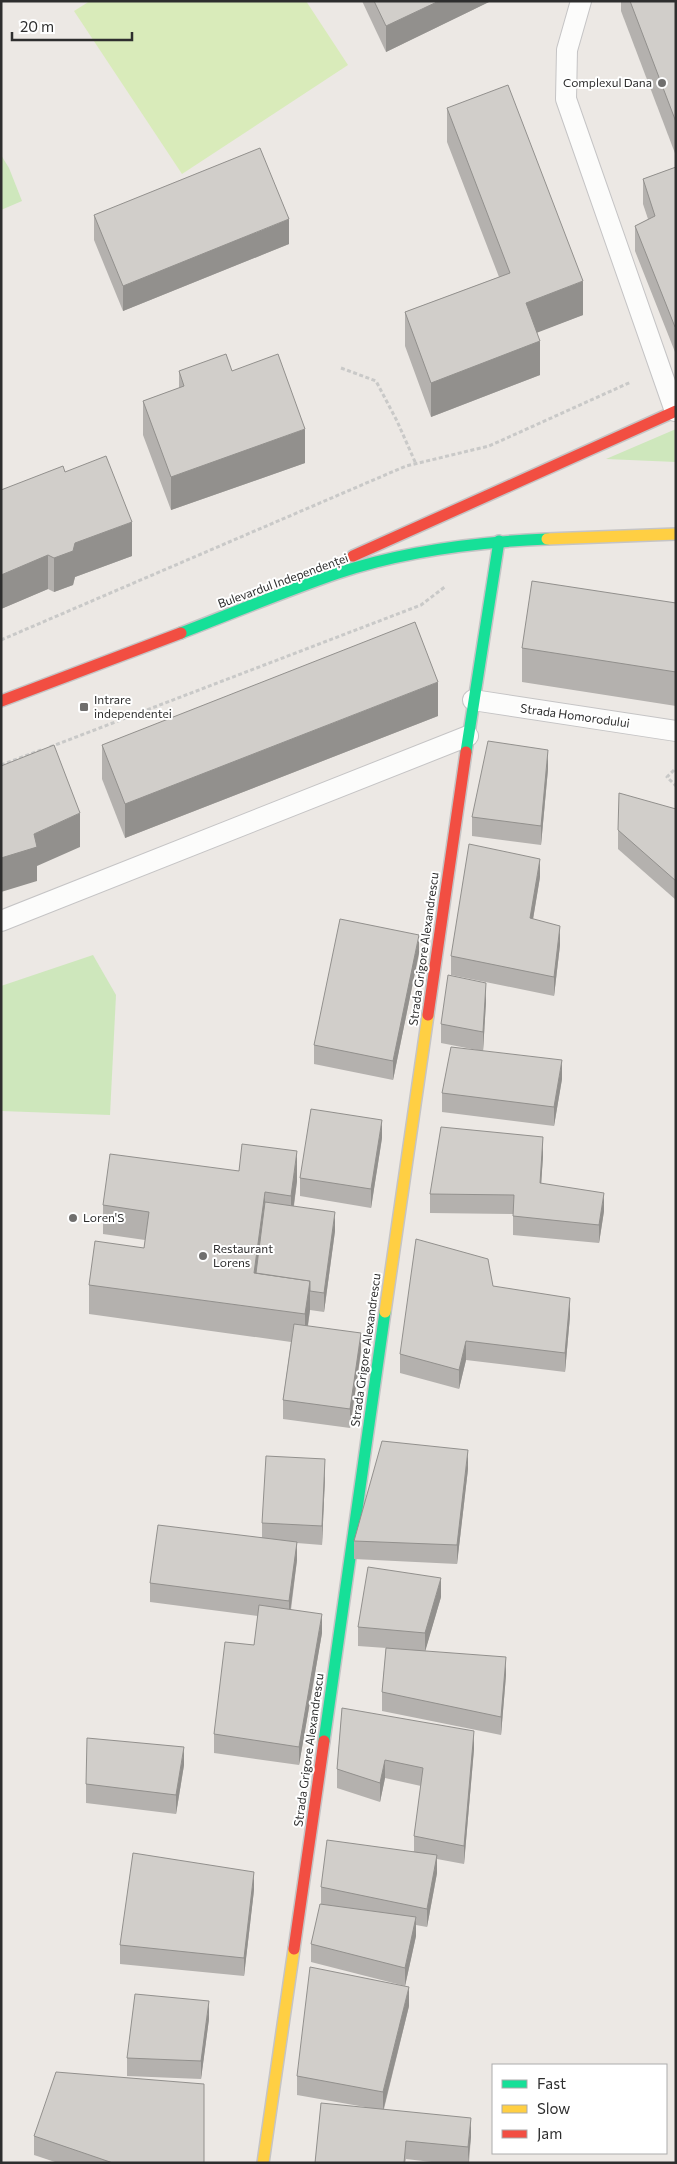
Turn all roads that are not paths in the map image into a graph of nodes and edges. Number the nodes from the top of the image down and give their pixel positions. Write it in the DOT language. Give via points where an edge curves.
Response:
graph roads {
  1 [pos="581,1"];
  2 [pos="676,411"];
  3 [pos="676,534"];
  4 [pos="499,541"];
  5 [pos="190,629"];
  6 [pos="473,700"];
  7 [pos="1,701"];
  8 [pos="676,731"];
  9 [pos="468,736"];
  10 [pos="1,920"];
  11 [pos="263,2163"];
  1 -- 2 [label="lane" via="567,50 566,99"];
  2 -- 5 [label="street"];
  3 -- 4 [label="street, Bulevardul Independenței"];
  4 -- 5 [label="street, Bulevardul Independenței" via="409,554 339,573"];
  4 -- 6 [label="street, Strada Grigore Alexandrescu"];
  5 -- 7 [label="street, Bulevardul Independenței"];
  6 -- 8 [label="lane, Strada Homorodului"];
  6 -- 9 [label="street, Strada Grigore Alexandrescu"];
  9 -- 10 [label="lane"];
  9 -- 11 [label="street, Strada Grigore Alexandrescu"];
}
